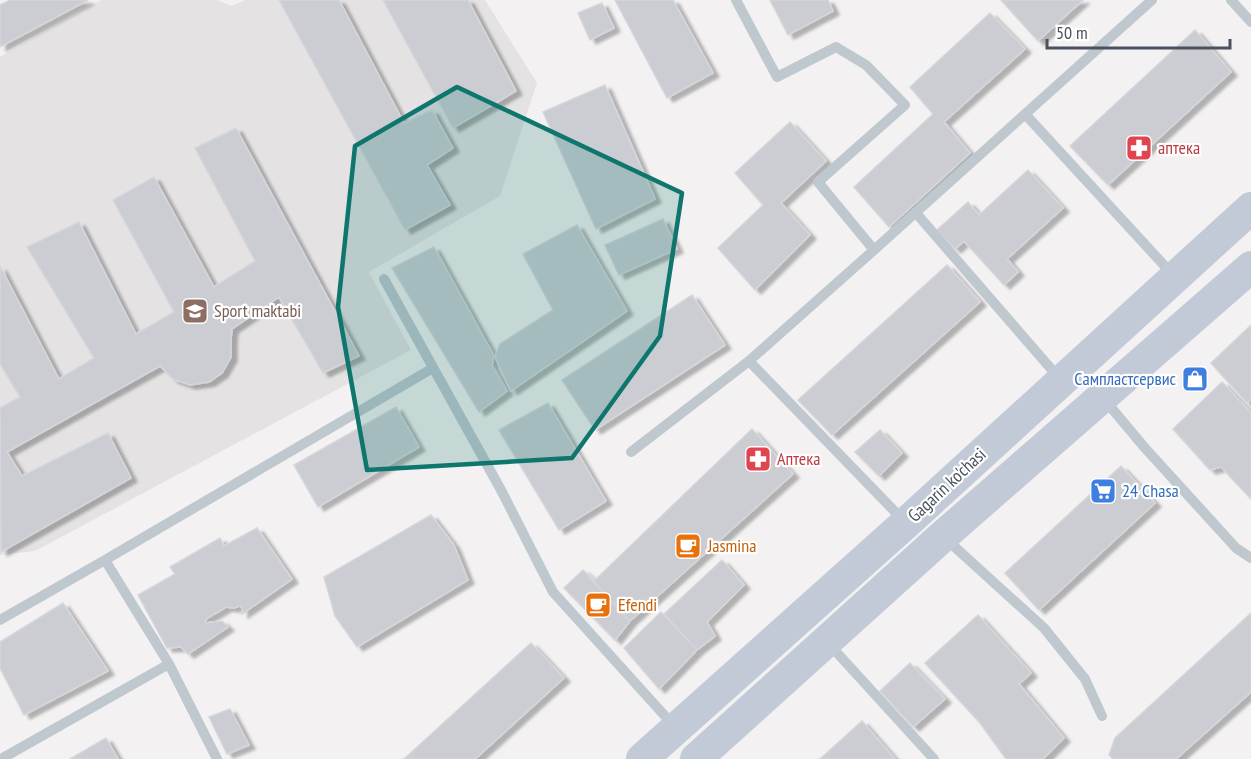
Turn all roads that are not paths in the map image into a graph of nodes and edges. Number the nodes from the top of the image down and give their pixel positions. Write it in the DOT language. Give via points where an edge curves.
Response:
graph roads {
  1 [pos="736,0"];
  2 [pos="1152,0"];
  3 [pos="1231,0"];
  4 [pos="1251,21"];
  5 [pos="1025,114"];
  6 [pos="1251,208"];
  7 [pos="916,213"];
  8 [pos="874,250"];
  9 [pos="1251,267"];
  10 [pos="1175,277"];
  11 [pos="384,279"];
  12 [pos="749,361"];
  13 [pos="433,368"];
  14 [pos="1061,380"];
  15 [pos="1102,397"];
  16 [pos="631,452"];
  17 [pos="906,523"];
  18 [pos="943,536"];
  19 [pos="1251,558"];
  20 [pos="105,560"];
  21 [pos="0,620"];
  22 [pos="827,641"];
  23 [pos="169,664"];
  24 [pos="1102,716"];
  25 [pos="676,728"];
  26 [pos="1,759"];
  27 [pos="217,759"];
  28 [pos="642,759"];
  29 [pos="696,759"];
  30 [pos="934,759"];
  1 -- 8 [label="lane" via="777,76 836,48 866,65 904,105 819,182"];
  2 -- 5 [label="lane"];
  3 -- 4 [label="lane"];
  5 -- 7 [label="lane"];
  5 -- 10 [label="lane"];
  6 -- 10 [label="main road, Gagarin ko'chasi"];
  7 -- 8 [label="lane"];
  7 -- 14 [label="lane"];
  8 -- 12 [label="lane"];
  9 -- 15 [label="main road, Gagarin ko'chasi"];
  10 -- 14 [label="main road, Gagarin ko'chasi"];
  11 -- 13 [label="lane"];
  12 -- 16 [label="lane"];
  12 -- 17 [label="lane"];
  13 -- 20 [label="lane"];
  13 -- 25 [label="lane" via="553,592"];
  14 -- 17 [label="main road, Gagarin ko'chasi"];
  15 -- 18 [label="main road, Gagarin ko'chasi"];
  15 -- 19 [label="lane" via="1236,548"];
  17 -- 25 [label="main road, Gagarin ko'chasi"];
  18 -- 22 [label="main road, Gagarin ko'chasi"];
  18 -- 24 [label="lane" via="1044,628 1085,679"];
  20 -- 21 [label="lane"];
  20 -- 23 [label="lane"];
  22 -- 29 [label="main road, Gagarin ko'chasi"];
  22 -- 30 [label="lane"];
  23 -- 26 [label="lane"];
  23 -- 27 [label="lane"];
  25 -- 28 [label="main road, Gagarin ko'chasi"];
}
